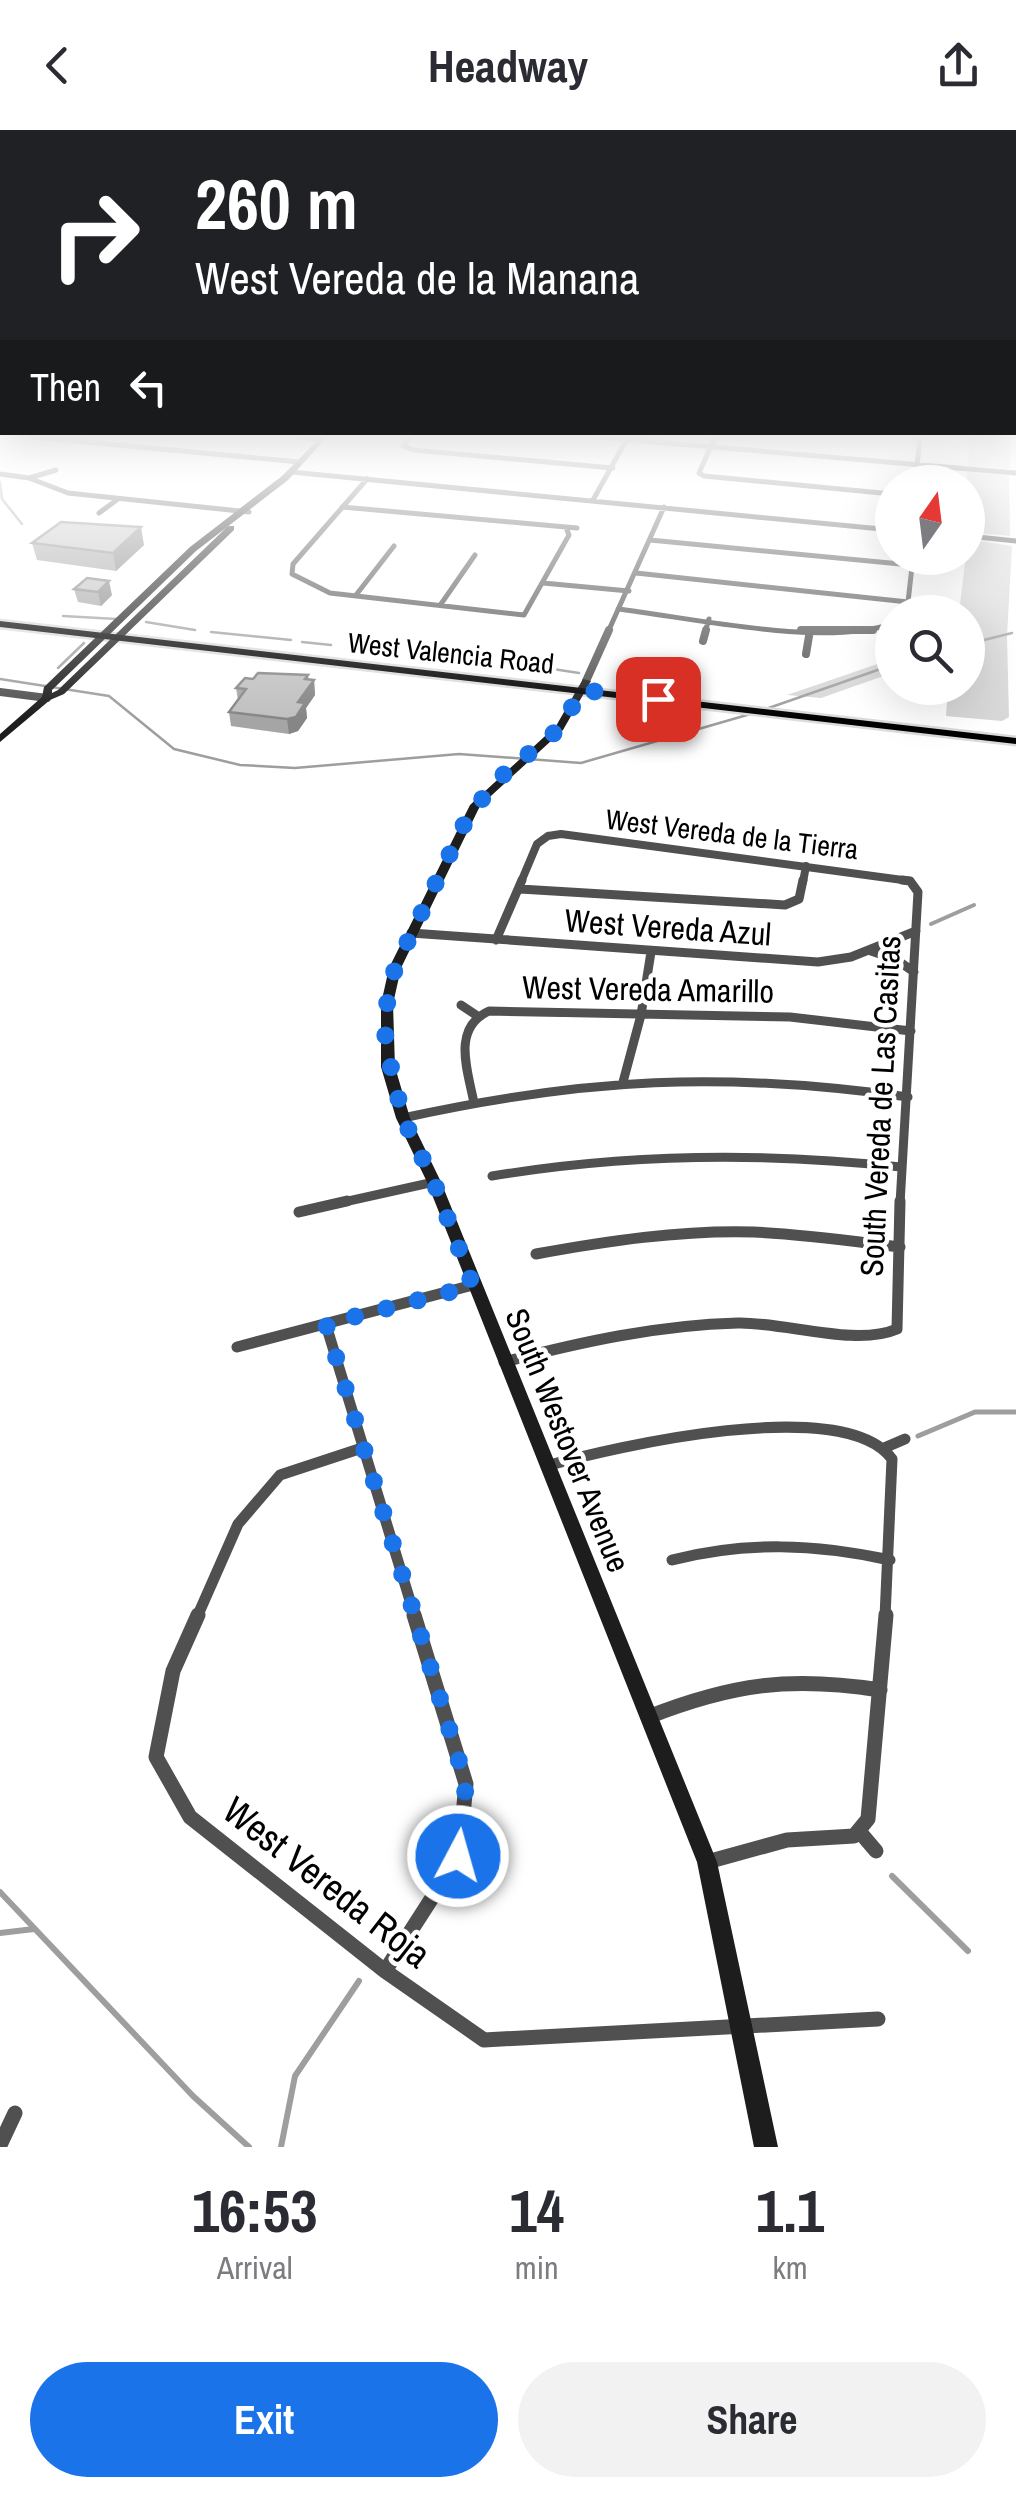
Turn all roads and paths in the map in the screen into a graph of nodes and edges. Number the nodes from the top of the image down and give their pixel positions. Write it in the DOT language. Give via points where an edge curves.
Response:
graph roads {
  1 [pos="223,531"];
  2 [pos="321,531"];
  3 [pos="568,531"];
  4 [pos="654,531"];
  5 [pos="985,538"];
  6 [pos="650,540"];
  7 [pos="1016,541"];
  8 [pos="394,546"];
  9 [pos="474,554"];
  10 [pos="875,559"];
  11 [pos="636,573"];
  12 [pos="544,582"];
  13 [pos="628,591"];
  14 [pos="356,595"];
  15 [pos="875,598"];
  16 [pos="441,604"];
  17 [pos="618,610"];
  18 [pos="0,616"];
  19 [pos="709,619"];
  20 [pos="0,624"];
  21 [pos="810,630"];
  22 [pos="875,631"];
  23 [pos="114,633"];
  24 [pos="702,641"];
  25 [pos="806,654"];
  26 [pos="584,686"];
  27 [pos="0,692"];
  28 [pos="47,694"];
  29 [pos="1016,730"];
  30 [pos="0,740"];
  31 [pos="1016,740"];
  32 [pos="806,866"];
  33 [pos="916,880"];
  34 [pos="520,890"];
  35 [pos="916,931"];
  36 [pos="411,933"];
  37 [pos="496,940"];
  38 [pos="870,951"];
  39 [pos="652,952"];
  40 [pos="914,972"];
  41 [pos="461,1006"];
  42 [pos="476,1015"];
  43 [pos="641,1015"];
  44 [pos="911,1030"];
  45 [pos="623,1082"];
  46 [pos="908,1097"];
  47 [pos="474,1102"];
  48 [pos="403,1118"];
  49 [pos="901,1167"];
  50 [pos="492,1176"];
  51 [pos="434,1182"];
  52 [pos="299,1212"];
  53 [pos="900,1247"];
  54 [pos="536,1254"];
  55 [pos="473,1286"];
  56 [pos="326,1324"];
  57 [pos="238,1348"];
  58 [pos="504,1362"];
  59 [pos="905,1440"];
  60 [pos="362,1448"];
  61 [pos="884,1448"];
  62 [pos="546,1466"];
  63 [pos="672,1560"];
  64 [pos="890,1560"];
  65 [pos="880,1690"];
  66 [pos="648,1716"];
  67 [pos="860,1831"];
  68 [pos="876,1851"];
  69 [pos="708,1862"];
  70 [pos="385,1971"];
  71 [pos="878,2019"];
  72 [pos="744,2027"];
  73 [pos="15,2113"];
  74 [pos="0,2145"];
  75 [pos="766,2147"];
  1 -- 23 [label="street"];
  2 -- 14 [label="street" via="292,564 292,574 315,588"];
  3 -- 12 [label="street"];
  4 -- 6 [label="street"];
  5 -- 7 [label="street"];
  6 -- 10 [label="street"];
  6 -- 11 [label="street"];
  8 -- 14 [label="street"];
  9 -- 16 [label="street"];
  11 -- 13 [label="street"];
  11 -- 15 [label="street"];
  12 -- 13 [label="street"];
  12 -- 16 [label="street" via="524,614"];
  13 -- 17 [label="street"];
  14 -- 16 [label="street"];
  17 -- 19 [label="street"];
  17 -- 26 [label="street"];
  18 -- 23 [label="main road, West Valencia Road"];
  19 -- 21 [label="street"];
  19 -- 24 [label="street"];
  20 -- 23 [label="main road, West Valencia Road"];
  21 -- 22 [label="street"];
  21 -- 25 [label="street"];
  23 -- 26 [label="main road, West Valencia Road"];
  23 -- 28 [label="street"];
  23 -- 28 [label="street" via="62,691"];
  26 -- 29 [label="main road, West Valencia Road"];
  26 -- 31 [label="main road, West Valencia Road"];
  26 -- 36 [label="street, South Westover Avenue" via="560,728 504,774 469,814"];
  27 -- 28 [label="street"];
  28 -- 30 [label="street"];
  32 -- 33 [label="street, West Vereda de la Tierra"];
  32 -- 34 [label="street" via="799,899 785,905"];
  32 -- 34 [label="street, West Vereda de la Tierra" via="544,833"];
  33 -- 35 [label="street, South Vereda de Las Casitas"];
  34 -- 37 [label="street"];
  35 -- 38 [label="street, West Vereda Azul"];
  35 -- 40 [label="street, South Vereda de Las Casitas"];
  36 -- 37 [label="street, West Vereda Azul"];
  36 -- 48 [label="street, South Westover Avenue" via="395,968 385,1042"];
  37 -- 39 [label="street, West Vereda Azul"];
  38 -- 39 [label="street, West Vereda Azul" via="818,962"];
  38 -- 40 [label="street"];
  39 -- 43 [label="street"];
  40 -- 44 [label="street, South Vereda de Las Casitas"];
  41 -- 42 [label="street"];
  42 -- 43 [label="street, West Vereda Amarillo"];
  42 -- 47 [label="street, West Vereda Amarillo" via="464,1031"];
  43 -- 44 [label="street, West Vereda Amarillo" via="790,1017"];
  43 -- 45 [label="street"];
  44 -- 46 [label="street, South Vereda de Las Casitas"];
  45 -- 46 [label="street" via="760,1081"];
  45 -- 47 [label="street"];
  46 -- 49 [label="street, South Vereda de Las Casitas"];
  47 -- 48 [label="street"];
  48 -- 51 [label="street, South Westover Avenue"];
  49 -- 50 [label="street" via="816,1157 636,1154"];
  49 -- 53 [label="street, South Vereda de Las Casitas"];
  51 -- 52 [label="street"];
  51 -- 55 [label="street, South Westover Avenue"];
  53 -- 54 [label="street" via="731,1232 611,1240"];
  53 -- 58 [label="street, South Vereda de Las Casitas" via="899,1324 893,1332 690,1324"];
  55 -- 56 [label="street"];
  55 -- 58 [label="street, South Westover Avenue"];
  56 -- 57 [label="street"];
  56 -- 60 [label="street"];
  58 -- 62 [label="street, South Westover Avenue"];
  59 -- 61 [label="street"];
  60 -- 70 [label="street" via="466,1784 458,1856"];
  60 -- 70 [label="street, West Vereda Roja" via="280,1475 238,1524 173,1671 156,1758 190,1816"];
  61 -- 62 [label="street" via="824,1432 716,1428"];
  61 -- 64 [label="street" via="894,1466"];
  62 -- 66 [label="street, South Westover Avenue"];
  63 -- 64 [label="street" via="778,1545"];
  64 -- 65 [label="street"];
  65 -- 66 [label="street" via="823,1680 747,1682"];
  65 -- 67 [label="street" via="868,1819"];
  66 -- 69 [label="street, South Westover Avenue"];
  67 -- 68 [label="street"];
  67 -- 69 [label="street" via="787,1840"];
  69 -- 72 [label="street, South Westover Avenue"];
  70 -- 72 [label="street, West Vereda Roja" via="484,2040"];
  71 -- 72 [label="street, West Vereda Roja"];
  72 -- 75 [label="street, South Westover Avenue"];
  73 -- 74 [label="street"];
}
